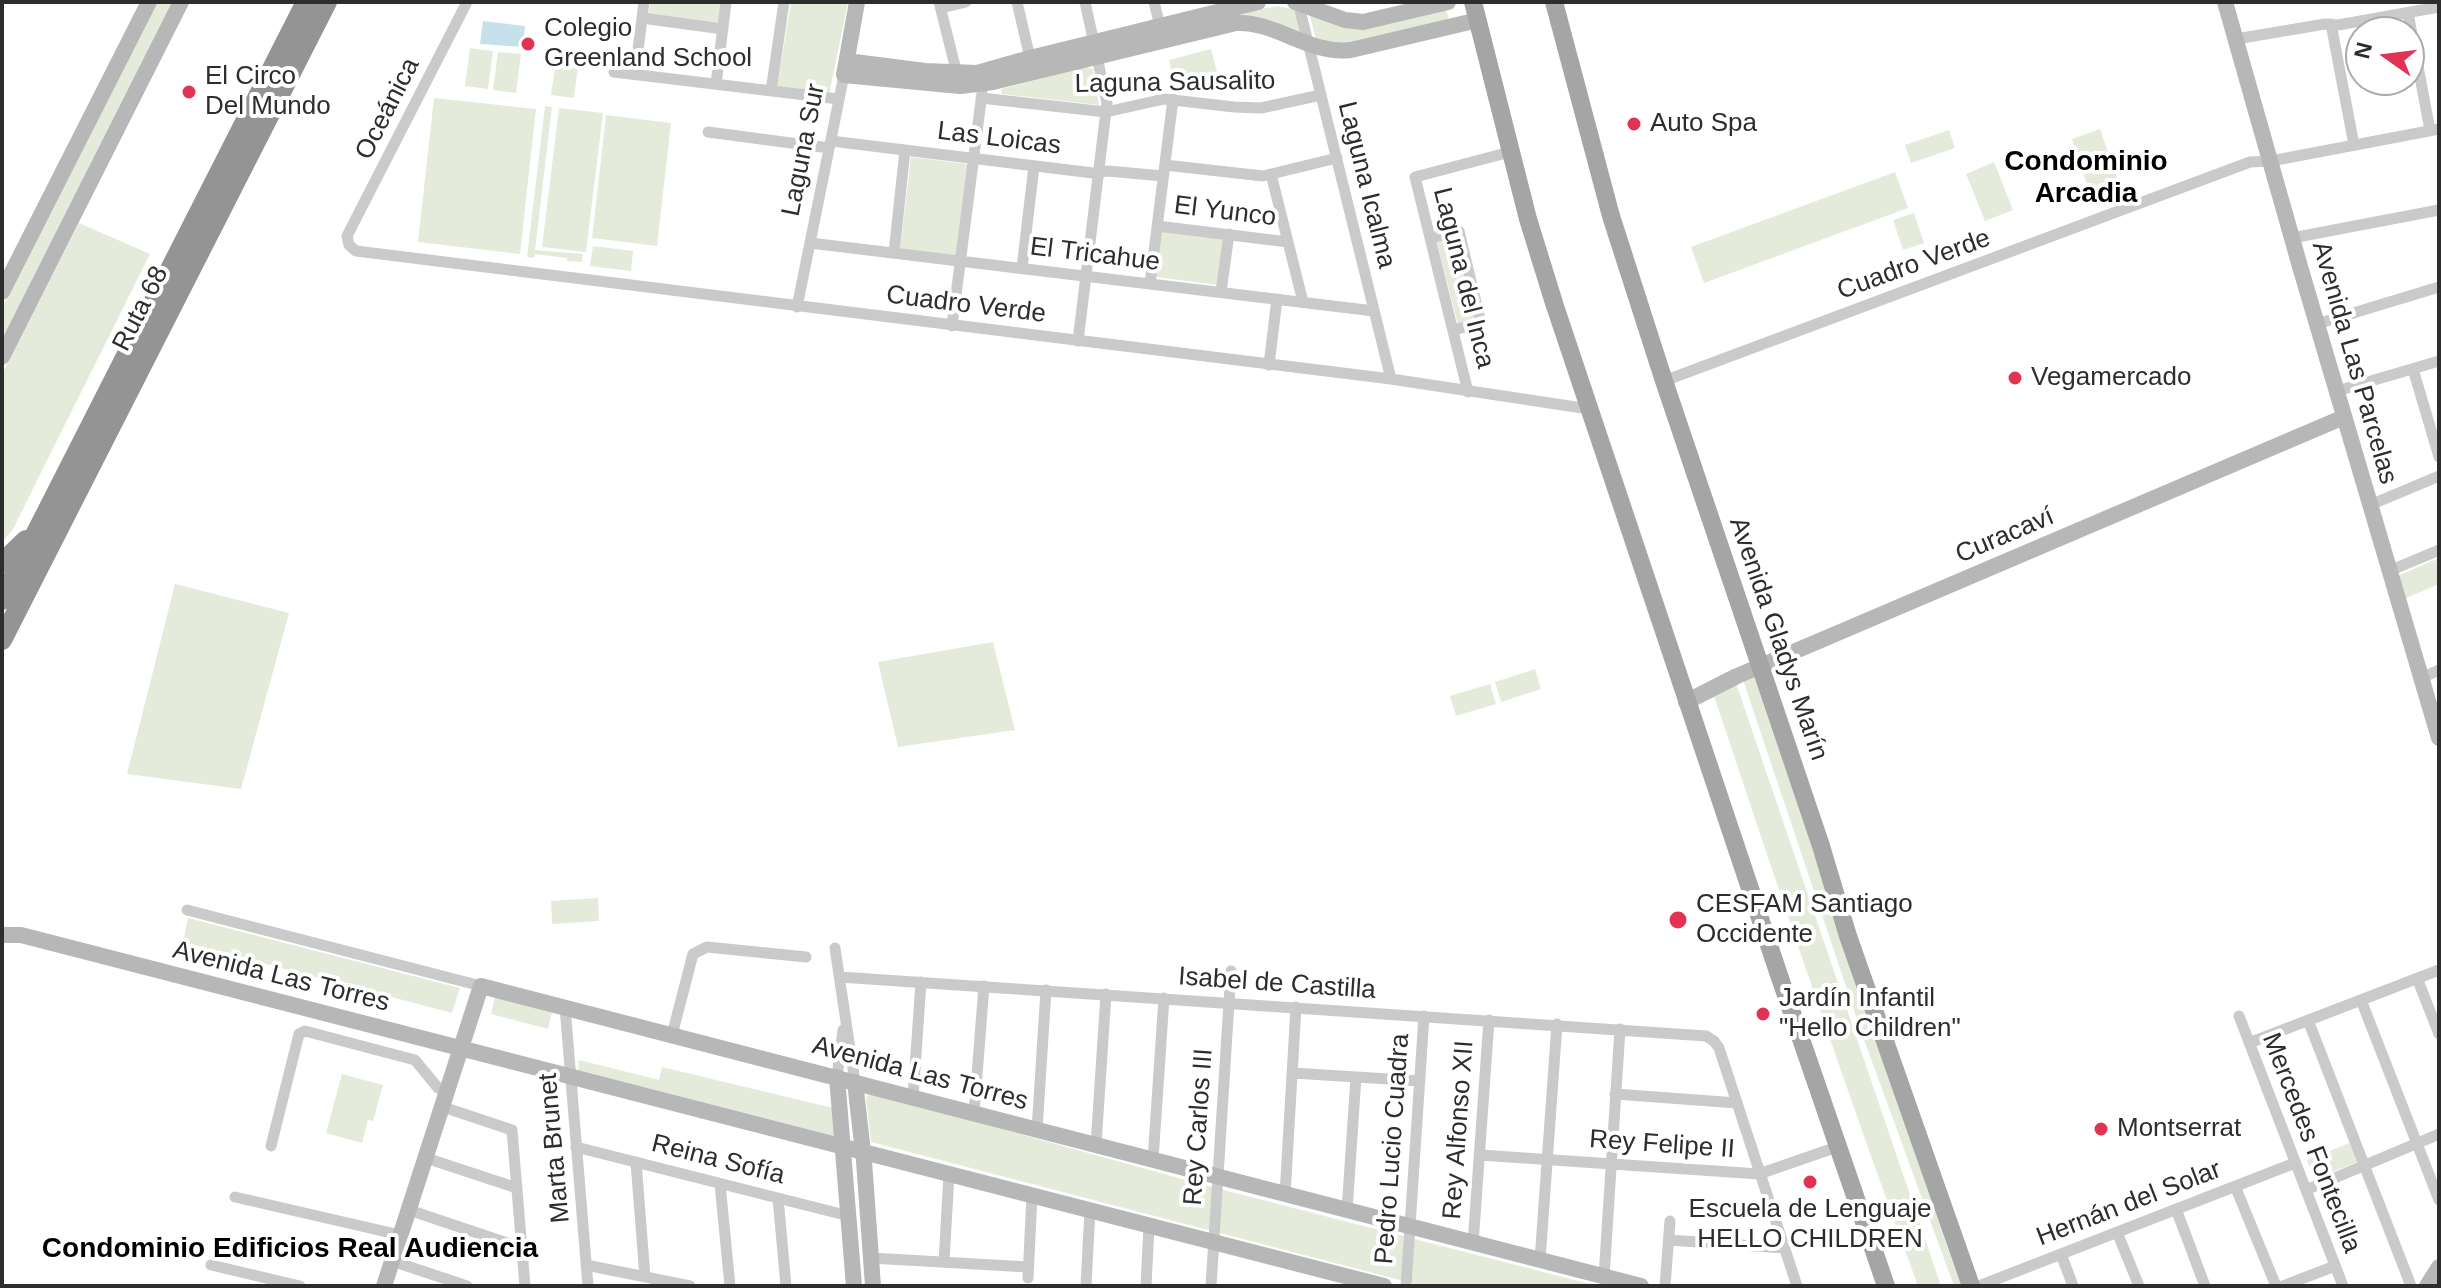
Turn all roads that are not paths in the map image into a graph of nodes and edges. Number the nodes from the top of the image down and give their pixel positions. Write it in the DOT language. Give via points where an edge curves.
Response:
graph roads {
  1 [pos="149,2"];
  2 [pos="181,2"];
  3 [pos="306,2"];
  4 [pos="327,2"];
  5 [pos="467,2"];
  6 [pos="644,2"];
  7 [pos="726,2"];
  8 [pos="784,2"];
  9 [pos="857,2"];
  10 [pos="966,2"];
  11 [pos="1017,2"];
  12 [pos="1085,2"];
  13 [pos="1154,2"];
  14 [pos="1258,2"];
  15 [pos="1297,2"];
  16 [pos="1448,2"];
  17 [pos="1554,2"];
  18 [pos="2225,2"];
  19 [pos="940,5"];
  20 [pos="1232,5"];
  21 [pos="2439,7"];
  22 [pos="1475,11"];
  23 [pos="2408,13"];
  24 [pos="642,18"];
  25 [pos="2331,24"];
  26 [pos="1160,26"];
  27 [pos="723,29"];
  28 [pos="2236,39"];
  29 [pos="1309,45"];
  30 [pos="1096,49"];
  31 [pos="1030,58"];
  32 [pos="846,68"];
  33 [pos="614,72"];
  34 [pos="635,74"];
  35 [pos="958,80"];
  36 [pos="716,84"];
  37 [pos="771,91"];
  38 [pos="982,91"];
  39 [pos="1321,95"];
  40 [pos="839,99"];
  41 [pos="1173,99"];
  42 [pos="1106,112"];
  43 [pos="2435,129"];
  44 [pos="708,132"];
  45 [pos="830,145"];
  46 [pos="2354,145"];
  47 [pos="905,150"];
  48 [pos="1510,152"];
  49 [pos="973,158"];
  50 [pos="1337,158"];
  51 [pos="2271,161"];
  52 [pos="1034,166"];
  53 [pos="1164,171"];
  54 [pos="1099,172"];
  55 [pos="1271,174"];
  56 [pos="2439,210"];
  57 [pos="1157,226"];
  58 [pos="1229,234"];
  59 [pos="347,236"];
  60 [pos="1431,238"];
  61 [pos="2292,238"];
  62 [pos="1288,242"];
  63 [pos="810,243"];
  64 [pos="894,253"];
  65 [pos="961,261"];
  66 [pos="1022,268"];
  67 [pos="1086,276"];
  68 [pos="1150,284"];
  69 [pos="2439,287"];
  70 [pos="2,292"];
  71 [pos="1221,292"];
  72 [pos="1277,299"];
  73 [pos="1303,302"];
  74 [pos="797,307"];
  75 [pos="1374,311"];
  76 [pos="2317,324"];
  77 [pos="952,326"];
  78 [pos="1453,330"];
  79 [pos="1078,341"];
  80 [pos="2,357"];
  81 [pos="2439,361"];
  82 [pos="1269,365"];
  83 [pos="2413,369"];
  84 [pos="1391,379"];
  85 [pos="1664,381"];
  86 [pos="2337,391"];
  87 [pos="1468,392"];
  88 [pos="1589,409"];
  89 [pos="2344,417"];
  90 [pos="2439,457"];
  91 [pos="2439,476"];
  92 [pos="2370,505"];
  93 [pos="49,508"];
  94 [pos="2439,550"];
  95 [pos="2,563"];
  96 [pos="2389,571"];
  97 [pos="2,600"];
  98 [pos="2,640"];
  99 [pos="1760,667"];
  100 [pos="2439,670"];
  101 [pos="2421,678"];
  102 [pos="1686,702"];
  103 [pos="2439,738"];
  104 [pos="187,910"];
  105 [pos="2,935"];
  106 [pos="835,948"];
  107 [pos="806,957"];
  108 [pos="2439,970"];
  109 [pos="1231,971"];
  110 [pos="840,977"];
  111 [pos="2417,978"];
  112 [pos="921,982"];
  113 [pos="481,986"];
  114 [pos="984,986"];
  115 [pos="1046,990"];
  116 [pos="1106,994"];
  117 [pos="1164,998"];
  118 [pos="2361,1000"];
  119 [pos="1229,1003"];
  120 [pos="565,1007"];
  121 [pos="1296,1007"];
  122 [pos="845,1013"];
  123 [pos="1424,1016"];
  124 [pos="2239,1016"];
  125 [pos="1489,1020"];
  126 [pos="2308,1020"];
  127 [pos="1557,1024"];
  128 [pos="1620,1029"];
  129 [pos="2439,1034"];
  130 [pos="672,1035"];
  131 [pos="2249,1043"];
  132 [pos="462,1048"];
  133 [pos="1293,1073"];
  134 [pos="570,1075"];
  135 [pos="837,1077"];
  136 [pos="1356,1077"];
  137 [pos="1420,1081"];
  138 [pos="855,1082"];
  139 [pos="1615,1094"];
  140 [pos="913,1097"];
  141 [pos="445,1099"];
  142 [pos="1737,1103"];
  143 [pos="974,1113"];
  144 [pos="1037,1130"];
  145 [pos="2439,1134"];
  146 [pos="2417,1143"];
  147 [pos="1096,1145"];
  148 [pos="271,1146"];
  149 [pos="576,1147"];
  150 [pos="842,1147"];
  151 [pos="1837,1147"];
  152 [pos="863,1152"];
  153 [pos="1153,1153"];
  154 [pos="1480,1155"];
  155 [pos="426,1158"];
  156 [pos="1548,1159"];
  157 [pos="636,1162"];
  158 [pos="1611,1163"];
  159 [pos="2295,1163"];
  160 [pos="2364,1166"];
  161 [pos="949,1174"];
  162 [pos="1759,1174"];
  163 [pos="1218,1177"];
  164 [pos="720,1184"];
  165 [pos="2235,1186"];
  166 [pos="517,1188"];
  167 [pos="2306,1190"];
  168 [pos="1032,1195"];
  169 [pos="1285,1195"];
  170 [pos="235,1197"];
  171 [pos="778,1198"];
  172 [pos="2439,1200"];
  173 [pos="2176,1209"];
  174 [pos="409,1210"];
  175 [pos="1090,1210"];
  176 [pos="1347,1211"];
  177 [pos="849,1216"];
  178 [pos="1670,1221"];
  179 [pos="1149,1226"];
  180 [pos="1410,1227"];
  181 [pos="2117,1232"];
  182 [pos="400,1235"];
  183 [pos="1669,1240"];
  184 [pos="1213,1242"];
  185 [pos="1473,1244"];
  186 [pos="522,1248"];
  187 [pos="1784,1248"];
  188 [pos="2061,1254"];
  189 [pos="871,1258"];
  190 [pos="1540,1260"];
  191 [pos="392,1261"];
  192 [pos="944,1262"];
  193 [pos="211,1265"];
  194 [pos="586,1265"];
  195 [pos="2335,1266"];
  196 [pos="2439,1267"];
  197 [pos="645,1277"];
  198 [pos="1604,1277"];
  199 [pos="1086,1285"];
  200 [pos="300,1286"];
  201 [pos="384,1286"];
  202 [pos="467,1286"];
  203 [pos="525,1286"];
  204 [pos="588,1286"];
  205 [pos="690,1286"];
  206 [pos="730,1286"];
  207 [pos="786,1286"];
  208 [pos="854,1286"];
  209 [pos="873,1286"];
  210 [pos="1146,1286"];
  211 [pos="1211,1286"];
  212 [pos="1384,1286"];
  213 [pos="1406,1286"];
  214 [pos="1641,1286"];
  215 [pos="1665,1286"];
  216 [pos="1797,1286"];
  217 [pos="1886,1286"];
  218 [pos="1971,1286"];
  219 [pos="1979,1286"];
  220 [pos="2073,1286"];
  221 [pos="2139,1286"];
  222 [pos="2205,1286"];
  223 [pos="2276,1286"];
  224 [pos="2283,1286"];
  225 [pos="2343,1286"];
  226 [pos="2411,1286"];
  227 [pos="2427,1286"];
  1 -- 70 [label="street"];
  2 -- 80 [label="street"];
  3 -- 93 [label="highway, Ruta 68"];
  4 -- 98 [label="highway, Ruta 68"];
  5 -- 59 [label="street, Oceánica"];
  6 -- 24 [label="street"];
  7 -- 27 [label="street"];
  8 -- 37 [label="street"];
  9 -- 32 [label="street, Laguna Sur"];
  10 -- 19 [label="street"];
  11 -- 31 [label="street"];
  12 -- 30 [label="street"];
  13 -- 26 [label="street"];
  14 -- 20 [label="street"];
  15 -- 16 [label="street" via="1363,22"];
  15 -- 29 [label="street, Laguna Icalma"];
  17 -- 85 [label="main road, Avenida Gladys Marín" via="1607,203"];
  18 -- 28 [label="street, Avenida Las Parcelas"];
  19 -- 35 [label="street"];
  20 -- 26 [label="street"];
  21 -- 23 [label="street"];
  22 -- 29 [label="street" via="1351,50"];
  22 -- 48 [label="main road"];
  23 -- 25 [label="street"];
  23 -- 43 [label="street"];
  24 -- 27 [label="street"];
  24 -- 34 [label="street"];
  25 -- 28 [label="street"];
  25 -- 46 [label="street"];
  26 -- 30 [label="street"];
  27 -- 36 [label="street"];
  28 -- 51 [label="street, Avenida Las Parcelas"];
  29 -- 30 [label="street" via="1236,23"];
  29 -- 39 [label="street, Laguna Icalma"];
  30 -- 31 [label="street"];
  30 -- 38 [label="street"];
  30 -- 42 [label="street"];
  31 -- 35 [label="street"];
  32 -- 35 [label="street"];
  32 -- 40 [label="street, Laguna Sur"];
  33 -- 34 [label="street"];
  34 -- 36 [label="street"];
  35 -- 38 [label="street"];
  36 -- 37 [label="street"];
  37 -- 40 [label="street"];
  38 -- 42 [label="street, Laguna Sausalito"];
  38 -- 49 [label="street"];
  39 -- 41 [label="street, Laguna Sausalito" via="1253,108"];
  39 -- 50 [label="street, Laguna Icalma"];
  40 -- 45 [label="street, Laguna Sur"];
  41 -- 42 [label="street, Laguna Sausalito"];
  41 -- 53 [label="street"];
  42 -- 54 [label="street"];
  43 -- 46 [label="street, Cuadro Verde"];
  44 -- 45 [label="street, Las Loicas"];
  45 -- 47 [label="street, Las Loicas"];
  45 -- 63 [label="street, Laguna Sur"];
  46 -- 51 [label="street, Cuadro Verde"];
  47 -- 49 [label="street, Las Loicas"];
  47 -- 64 [label="street"];
  48 -- 60 [label="street, Laguna del Inca" via="1415,177"];
  48 -- 88 [label="main road"];
  49 -- 52 [label="street, Las Loicas"];
  49 -- 65 [label="street"];
  50 -- 55 [label="street, Las Loicas"];
  50 -- 75 [label="street, Laguna Icalma"];
  51 -- 61 [label="street, Avenida Las Parcelas"];
  51 -- 85 [label="street, Cuadro Verde" via="2250,162"];
  52 -- 54 [label="street, Las Loicas"];
  52 -- 66 [label="street"];
  53 -- 54 [label="street, Las Loicas"];
  53 -- 55 [label="street, Las Loicas"];
  53 -- 57 [label="street"];
  54 -- 67 [label="street"];
  55 -- 62 [label="street"];
  56 -- 61 [label="street"];
  57 -- 58 [label="street, El Yunco"];
  57 -- 68 [label="street"];
  58 -- 62 [label="street, El Yunco"];
  58 -- 71 [label="street"];
  59 -- 74 [label="street, Cuadro Verde" via="356,251"];
  60 -- 78 [label="street, Laguna del Inca"];
  60 -- 78 [label="street" via="1459,231 1478,308 1481,323"];
  61 -- 76 [label="street, Avenida Las Parcelas"];
  62 -- 73 [label="street"];
  63 -- 64 [label="street, El Tricahue"];
  63 -- 74 [label="street, Laguna Sur"];
  64 -- 65 [label="street, El Tricahue"];
  65 -- 66 [label="street, El Tricahue"];
  65 -- 77 [label="street"];
  66 -- 67 [label="street, El Tricahue"];
  67 -- 68 [label="street, El Tricahue"];
  67 -- 79 [label="street"];
  68 -- 71 [label="street, El Tricahue"];
  69 -- 76 [label="street"];
  71 -- 72 [label="street, El Tricahue"];
  72 -- 73 [label="street, El Tricahue"];
  72 -- 82 [label="street"];
  73 -- 75 [label="street, El Tricahue"];
  74 -- 77 [label="street, Cuadro Verde"];
  75 -- 84 [label="street, Laguna Icalma"];
  76 -- 86 [label="street, Avenida Las Parcelas"];
  77 -- 79 [label="street, Cuadro Verde"];
  78 -- 87 [label="street, Laguna del Inca"];
  79 -- 82 [label="street, Cuadro Verde"];
  81 -- 83 [label="street"];
  82 -- 84 [label="street, Cuadro Verde"];
  83 -- 86 [label="street"];
  83 -- 90 [label="street"];
  84 -- 87 [label="street, Cuadro Verde"];
  85 -- 99 [label="main road, Avenida Gladys Marín"];
  86 -- 89 [label="street, Avenida Las Parcelas"];
  87 -- 88 [label="street, Cuadro Verde"];
  88 -- 102 [label="main road"];
  89 -- 92 [label="street, Avenida Las Parcelas"];
  89 -- 99 [label="street, Curacaví"];
  91 -- 92 [label="street"];
  92 -- 96 [label="street, Avenida Las Parcelas"];
  93 -- 95 [label="highway"];
  93 -- 97 [label="highway, Ruta 68"];
  94 -- 96 [label="street"];
  96 -- 101 [label="street, Avenida Las Parcelas"];
  99 -- 102 [label="street, Curacaví"];
  99 -- 218 [label="main road, Avenida Gladys Marín"];
  100 -- 101 [label="street"];
  101 -- 103 [label="street, Avenida Las Parcelas"];
  102 -- 151 [label="main road"];
  104 -- 113 [label="street, Avenida Las Torres"];
  105 -- 132 [label="street, Avenida Las Torres" via="21,935"];
  106 -- 110 [label="street"];
  107 -- 130 [label="street" via="700,949 693,954"];
  108 -- 111 [label="street"];
  109 -- 119 [label="street, Rey Carlos III"];
  110 -- 112 [label="street, Isabel de Castilla"];
  110 -- 122 [label="street"];
  111 -- 118 [label="street"];
  111 -- 129 [label="street"];
  112 -- 114 [label="street, Isabel de Castilla"];
  112 -- 140 [label="street"];
  113 -- 120 [label="street, Avenida Las Torres"];
  113 -- 132 [label="street"];
  114 -- 115 [label="street, Isabel de Castilla"];
  114 -- 143 [label="street"];
  115 -- 116 [label="street, Isabel de Castilla"];
  115 -- 144 [label="street"];
  116 -- 117 [label="street, Isabel de Castilla"];
  116 -- 147 [label="street"];
  117 -- 119 [label="street, Isabel de Castilla"];
  117 -- 153 [label="street"];
  118 -- 126 [label="street"];
  118 -- 146 [label="street"];
  119 -- 121 [label="street, Isabel de Castilla"];
  119 -- 163 [label="street, Rey Carlos III"];
  120 -- 130 [label="street, Avenida Las Torres"];
  120 -- 134 [label="street, Marta Brunet"];
  121 -- 123 [label="street, Isabel de Castilla"];
  121 -- 133 [label="street"];
  122 -- 135 [label="street"];
  122 -- 138 [label="street"];
  123 -- 125 [label="street, Isabel de Castilla"];
  123 -- 137 [label="street, Pedro Lucio Cuadra"];
  124 -- 131 [label="street, Mercedes Fontecilla"];
  125 -- 127 [label="street, Isabel de Castilla"];
  125 -- 154 [label="street, Rey Alfonso XII"];
  126 -- 131 [label="street"];
  126 -- 160 [label="street"];
  127 -- 128 [label="street, Isabel de Castilla"];
  127 -- 156 [label="street"];
  128 -- 139 [label="street"];
  128 -- 142 [label="street, Isabel de Castilla" via="1710,1038 1719,1048"];
  130 -- 135 [label="street, Avenida Las Torres"];
  131 -- 159 [label="street, Mercedes Fontecilla"];
  132 -- 134 [label="street, Avenida Las Torres"];
  132 -- 141 [label="street"];
  133 -- 136 [label="street"];
  133 -- 169 [label="street"];
  134 -- 149 [label="street, Marta Brunet"];
  134 -- 150 [label="street, Avenida Las Torres"];
  135 -- 138 [label="street, Avenida Las Torres"];
  135 -- 150 [label="street"];
  136 -- 137 [label="street"];
  136 -- 176 [label="street"];
  137 -- 180 [label="street, Pedro Lucio Cuadra"];
  138 -- 140 [label="street, Avenida Las Torres"];
  138 -- 152 [label="street"];
  139 -- 142 [label="street"];
  139 -- 158 [label="street"];
  140 -- 143 [label="street, Avenida Las Torres"];
  141 -- 148 [label="street" via="415,1060 305,1031 299,1034"];
  141 -- 155 [label="street"];
  141 -- 166 [label="street" via="512,1130"];
  142 -- 162 [label="street"];
  143 -- 144 [label="street, Avenida Las Torres"];
  144 -- 147 [label="street, Avenida Las Torres"];
  145 -- 146 [label="street"];
  146 -- 160 [label="street"];
  146 -- 172 [label="street"];
  147 -- 153 [label="street, Avenida Las Torres"];
  149 -- 157 [label="street, Reina Sofía"];
  149 -- 194 [label="street, Marta Brunet"];
  150 -- 152 [label="street, Avenida Las Torres"];
  150 -- 177 [label="street"];
  151 -- 162 [label="street, Rey Felipe II"];
  151 -- 217 [label="main road"];
  152 -- 161 [label="street, Avenida Las Torres"];
  152 -- 189 [label="street"];
  153 -- 163 [label="street, Avenida Las Torres"];
  154 -- 156 [label="street, Rey Felipe II"];
  154 -- 185 [label="street, Rey Alfonso XII"];
  155 -- 166 [label="street"];
  155 -- 174 [label="street"];
  156 -- 158 [label="street, Rey Felipe II"];
  156 -- 190 [label="street"];
  157 -- 164 [label="street, Reina Sofía"];
  157 -- 197 [label="street"];
  158 -- 162 [label="street, Rey Felipe II"];
  158 -- 198 [label="street"];
  159 -- 165 [label="street, Hernán del Solar"];
  159 -- 167 [label="street, Mercedes Fontecilla"];
  160 -- 167 [label="street"];
  160 -- 226 [label="street"];
  161 -- 168 [label="street, Avenida Las Torres"];
  161 -- 192 [label="street"];
  162 -- 187 [label="street"];
  163 -- 169 [label="street, Avenida Las Torres"];
  163 -- 184 [label="street, Rey Carlos III"];
  164 -- 171 [label="street, Reina Sofía"];
  164 -- 206 [label="street"];
  165 -- 173 [label="street, Hernán del Solar"];
  165 -- 223 [label="street"];
  166 -- 186 [label="street"];
  167 -- 195 [label="street, Mercedes Fontecilla"];
  168 -- 175 [label="street, Avenida Las Torres"];
  168 -- 192 [label="street" via="1028,1273"];
  169 -- 176 [label="street, Avenida Las Torres"];
  170 -- 182 [label="street"];
  171 -- 177 [label="street, Reina Sofía"];
  171 -- 207 [label="street"];
  173 -- 181 [label="street, Hernán del Solar"];
  173 -- 222 [label="street"];
  174 -- 182 [label="street"];
  174 -- 186 [label="street"];
  175 -- 179 [label="street, Avenida Las Torres"];
  175 -- 199 [label="street"];
  176 -- 180 [label="street, Avenida Las Torres"];
  177 -- 208 [label="street"];
  178 -- 183 [label="street"];
  179 -- 184 [label="street, Avenida Las Torres"];
  179 -- 210 [label="street"];
  180 -- 185 [label="street, Avenida Las Torres"];
  180 -- 213 [label="street, Pedro Lucio Cuadra"];
  181 -- 188 [label="street, Hernán del Solar"];
  181 -- 221 [label="street"];
  182 -- 191 [label="street"];
  183 -- 187 [label="street"];
  183 -- 215 [label="street"];
  184 -- 211 [label="street, Rey Carlos III"];
  184 -- 212 [label="street, Avenida Las Torres"];
  185 -- 190 [label="street, Avenida Las Torres"];
  186 -- 203 [label="street"];
  187 -- 216 [label="street"];
  188 -- 219 [label="street, Hernán del Solar"];
  188 -- 220 [label="street"];
  189 -- 192 [label="street"];
  189 -- 209 [label="street"];
  190 -- 198 [label="street, Avenida Las Torres"];
  191 -- 201 [label="street"];
  191 -- 202 [label="street"];
  193 -- 200 [label="street"];
  194 -- 197 [label="street"];
  194 -- 204 [label="street, Marta Brunet"];
  195 -- 224 [label="street"];
  195 -- 225 [label="street, Mercedes Fontecilla"];
  196 -- 227 [label="street"];
  197 -- 205 [label="street"];
  198 -- 214 [label="street, Avenida Las Torres"];
}
